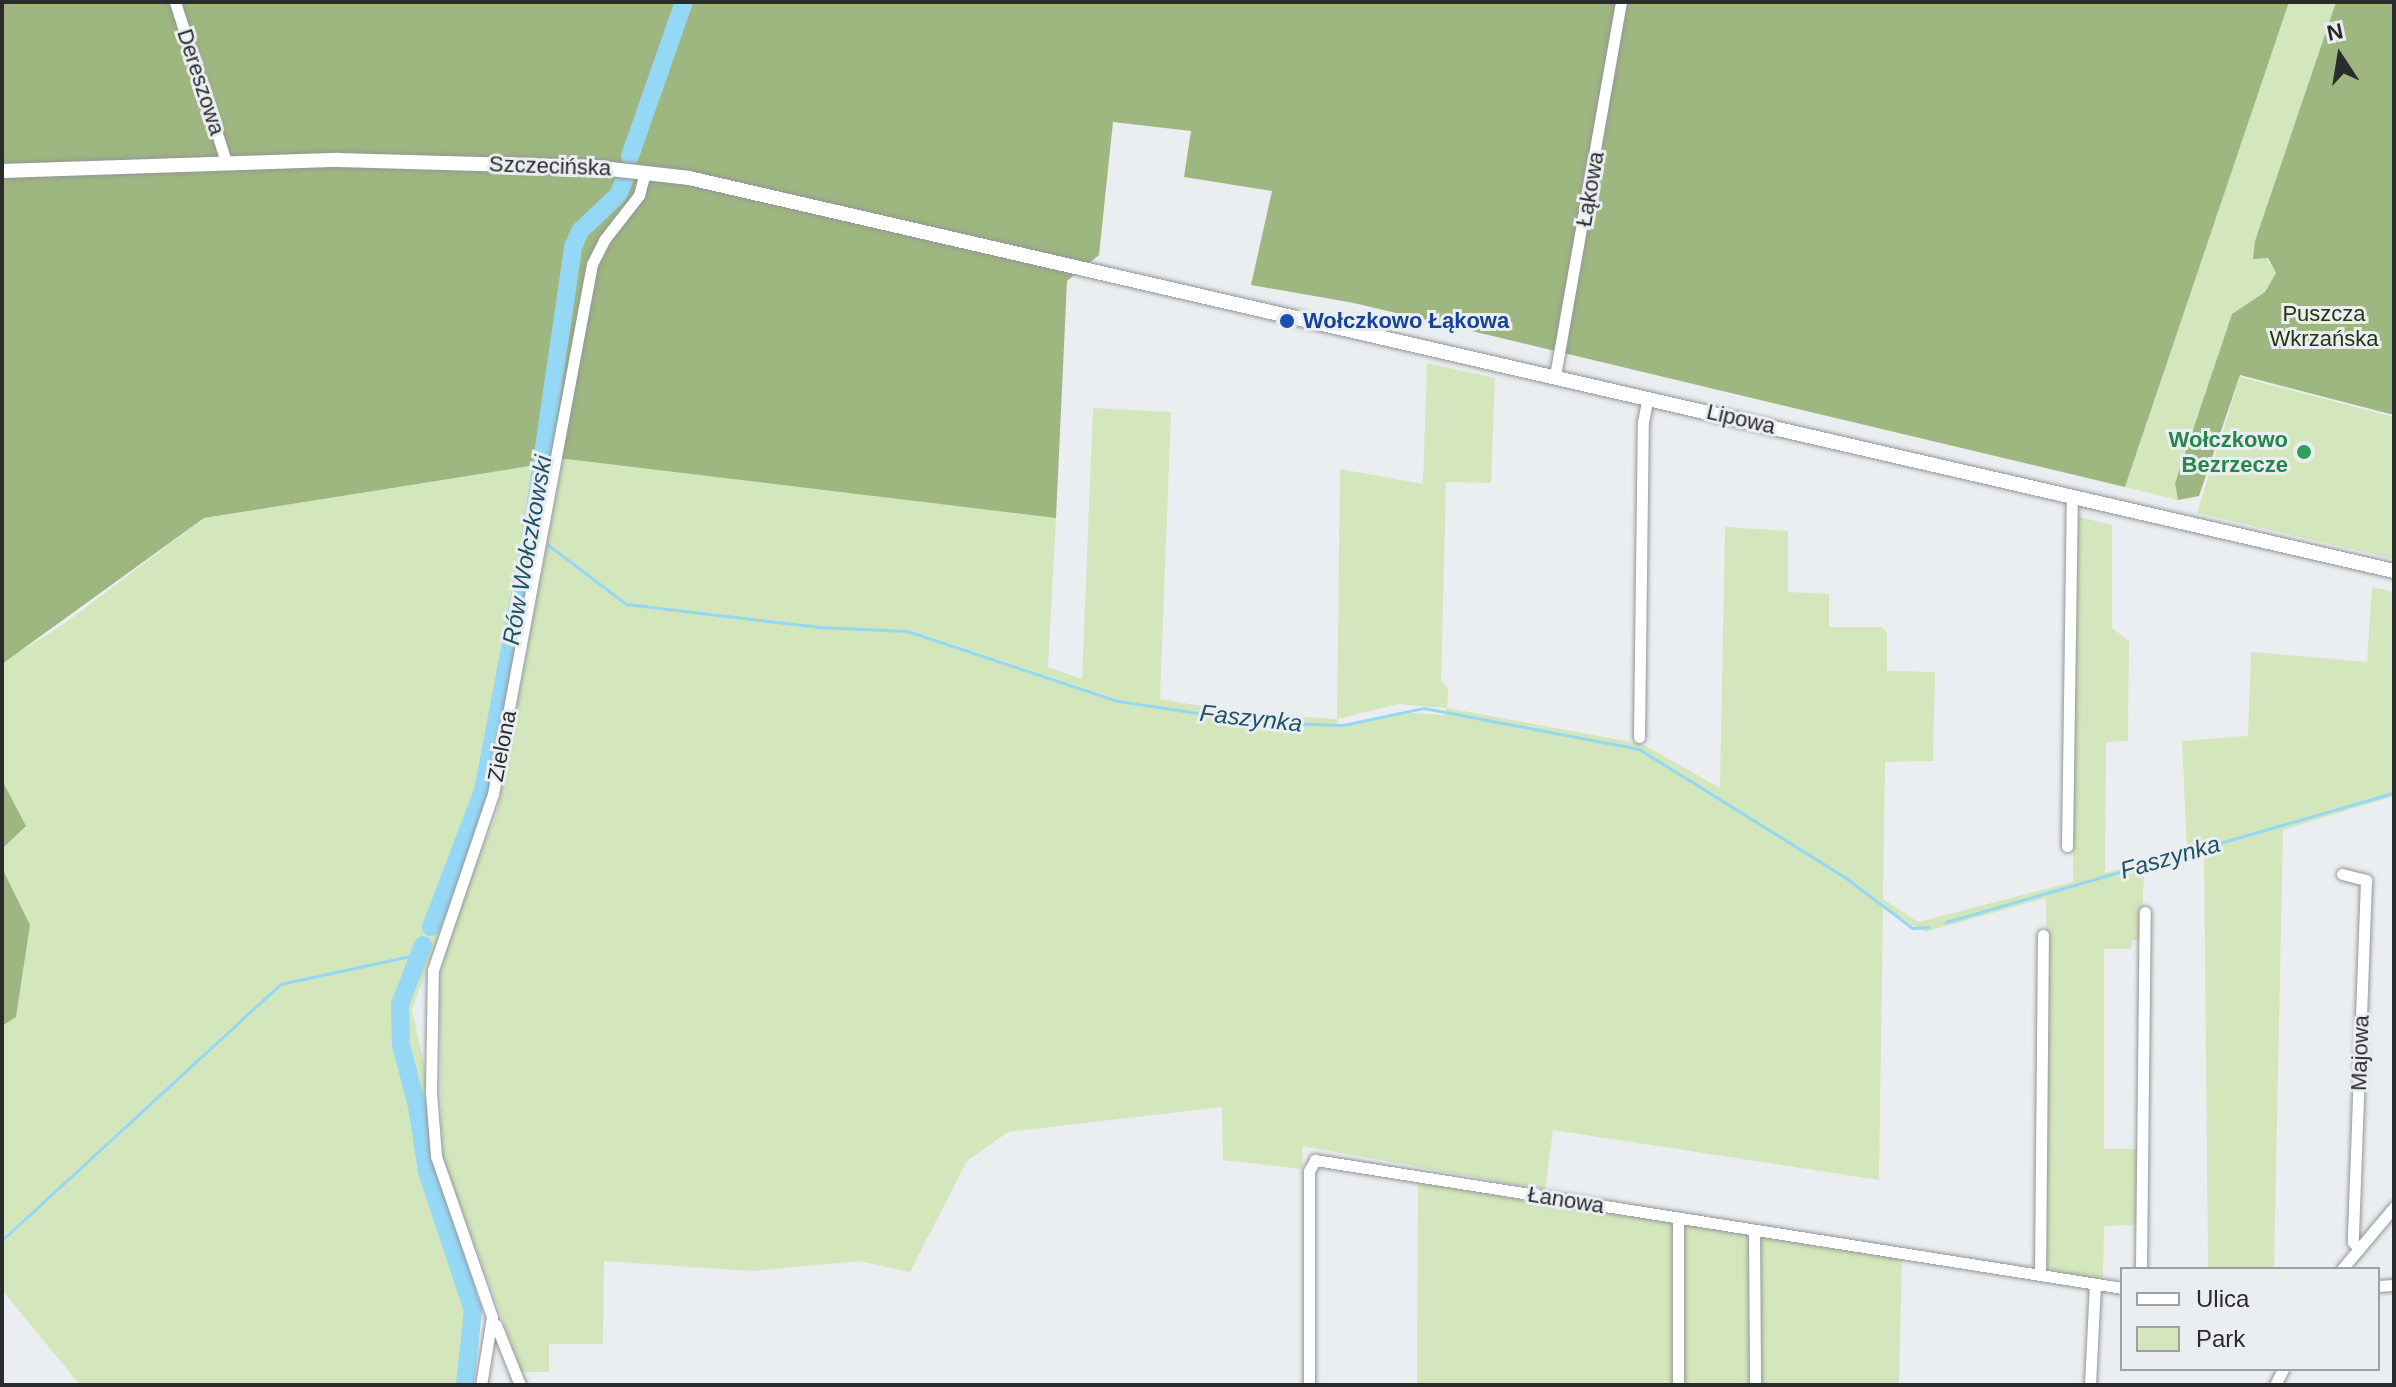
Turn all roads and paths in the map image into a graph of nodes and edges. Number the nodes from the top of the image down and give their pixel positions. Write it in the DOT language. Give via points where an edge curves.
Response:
graph roads {
  1 [pos="175,2"];
  2 [pos="1621,2"];
  3 [pos="226,162"];
  4 [pos="2,171"];
  5 [pos="645,172"];
  6 [pos="1088,267"];
  7 [pos="1555,376"];
  8 [pos="1648,397"];
  9 [pos="2072,497"];
  10 [pos="2394,571"];
  11 [pos="1639,737"];
  12 [pos="2067,846"];
  13 [pos="2342,874"];
  14 [pos="2145,912"];
  15 [pos="2043,935"];
  16 [pos="2394,1207"];
  17 [pos="1678,1218"];
  18 [pos="1754,1230"];
  19 [pos="2359,1249"];
  20 [pos="2141,1267"];
  21 [pos="2344,1267"];
  22 [pos="2040,1275"];
  23 [pos="2095,1284"];
  24 [pos="2120,1288"];
  25 [pos="491,1324"];
  26 [pos="481,1385"];
  27 [pos="520,1385"];
  28 [pos="1309,1385"];
  29 [pos="1678,1385"];
  30 [pos="1755,1385"];
  31 [pos="2090,1385"];
  1 -- 3 [label="street, Dereszowa"];
  2 -- 7 [label="street, Łąkowa"];
  3 -- 4 [label="street, Szczecińska"];
  3 -- 5 [label="street, Szczecińska" via="415,161"];
  5 -- 6 [label="street, Szczecińska" via="764,192"];
  5 -- 25 [label="street, Zielona" via="639,195 592,264 493,794 433,970 436,1156"];
  6 -- 7 [label="street, Lipowa"];
  7 -- 8 [label="street, Lipowa"];
  8 -- 9 [label="street, Lipowa"];
  8 -- 11 [label="street" via="1643,422"];
  9 -- 10 [label="street, Lipowa"];
  9 -- 12 [label="street"];
  13 -- 19 [label="street, Majowa" via="2366,880 2353,1242"];
  14 -- 20 [label="street"];
  15 -- 22 [label="street"];
  16 -- 19 [label="street"];
  17 -- 18 [label="street, Łanowa"];
  17 -- 28 [label="street, Łanowa" via="1315,1160 1309,1171"];
  17 -- 29 [label="street"];
  18 -- 22 [label="street, Łanowa"];
  18 -- 30 [label="street"];
  19 -- 21 [label="street"];
  22 -- 23 [label="street, Łanowa"];
  23 -- 24 [label="street, Łanowa"];
  23 -- 31 [label="street"];
  25 -- 26 [label="street, Zielona"];
  25 -- 27 [label="street, Zielona" via="496,1325"];
}
